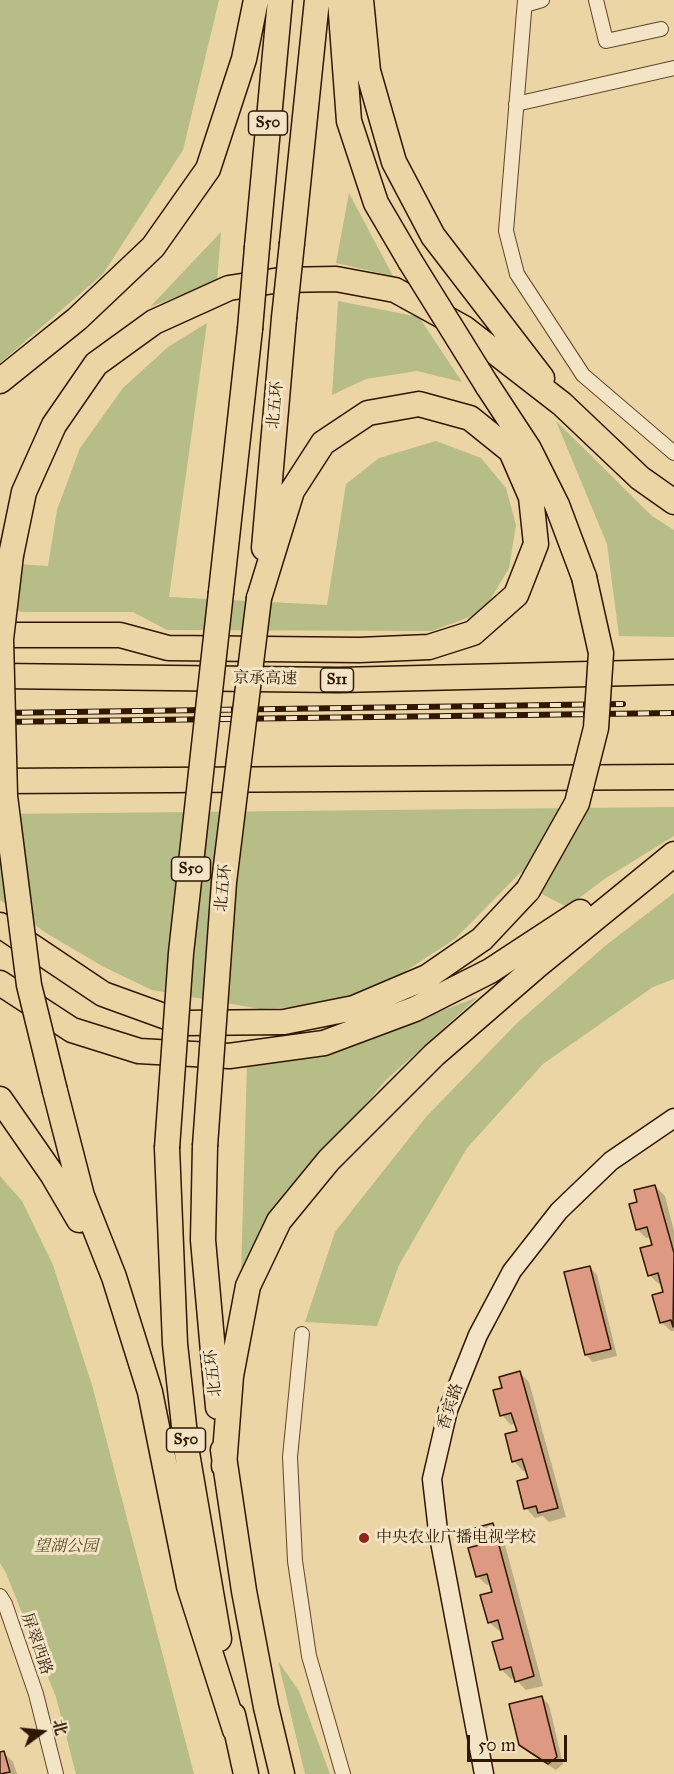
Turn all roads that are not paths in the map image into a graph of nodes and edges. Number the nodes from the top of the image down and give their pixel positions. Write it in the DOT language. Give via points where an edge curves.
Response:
graph roads {
  1 [pos="256,0"];
  2 [pos="280,0"];
  3 [pos="317,0"];
  4 [pos="340,0"];
  5 [pos="361,0"];
  6 [pos="542,0"];
  7 [pos="596,0"];
  8 [pos="525,2"];
  9 [pos="661,29"];
  10 [pos="674,68"];
  11 [pos="516,104"];
  12 [pos="0,381"];
  13 [pos="562,404"];
  14 [pos="674,453"];
  15 [pos="674,502"];
  16 [pos="260,598"];
  17 [pos="0,635"];
  18 [pos="674,672"];
  19 [pos="0,676"];
  20 [pos="674,777"];
  21 [pos="0,781"];
  22 [pos="670,856"];
  23 [pos="0,925"];
  24 [pos="0,983"];
  25 [pos="0,1099"];
  26 [pos="674,1119"];
  27 [pos="114,1277"];
  28 [pos="302,1334"];
  29 [pos="224,1466"];
  30 [pos="0,1596"];
  31 [pos="235,1730"];
  32 [pos="56,1774"];
  33 [pos="246,1774"];
  34 [pos="282,1774"];
  35 [pos="344,1774"];
  36 [pos="484,1774"];
  1 -- 12 [label="highway" via="244,59 208,169 153,247 77,319"];
  2 -- 31 [label="highway, 北五环 / S50, bridge" via="250,329 181,953 167,1148 175,1344 187,1453"];
  3 -- 16 [label="highway, 北五环 / S50, bridge"];
  4 -- 23 [label="highway, bridge" via="349,121 376,203 529,449 557,505 584,577 601,653 596,728 577,803 528,890 482,939 427,977 354,1008 284,1022 183,1023 103,994"];
  5 -- 13 [label="highway" via="368,71 394,162 433,236"];
  6 -- 8 [label="street"];
  7 -- 9 [label="street" via="606,41"];
  8 -- 11 [label="street"];
  10 -- 11 [label="street"];
  11 -- 14 [label="street" via="506,231 517,274 583,375"];
  13 -- 15 [label="highway" via="640,478"];
  13 -- 27 [label="highway, bridge" via="464,328 395,290 336,279 280,280 229,288 154,322 96,364 54,425 24,492 10,555 1,639 5,796 29,985 82,1196"];
  16 -- 17 [label="highway" via="292,491 322,443 368,413 419,404 470,418 511,451 531,497 536,544 516,595 473,633 429,647 359,650 168,648 120,635"];
  16 -- 29 [label="highway, 北五环 / S50, bridge" via="224,882 205,1146 203,1240"];
  18 -- 19 [label="highway, 京承高速 / S11" via="339,680"];
  20 -- 21 [label="highway"];
  22 -- 24 [label="highway" via="490,971 415,1009 324,1043 229,1056 139,1051 72,1030"];
  22 -- 29 [label="highway" via="434,1055 329,1160 279,1221 248,1286 231,1376"];
  25 -- 27 [label="highway" via="52,1174"];
  26 -- 36 [label="street, 香宾路" via="611,1161 545,1228 513,1271 478,1335 448,1410 432,1479 438,1531"];
  27 -- 31 [label="highway" via="150,1392 189,1586"];
  28 -- 35 [label="street" via="290,1456 295,1561 309,1656"];
  29 -- 34 [label="highway, 北五环 / S50" via="244,1591"];
  30 -- 32 [label="street, 屏翠西路" via="36,1694"];
  31 -- 33 [label="highway, 北五环 / S50"];
}
